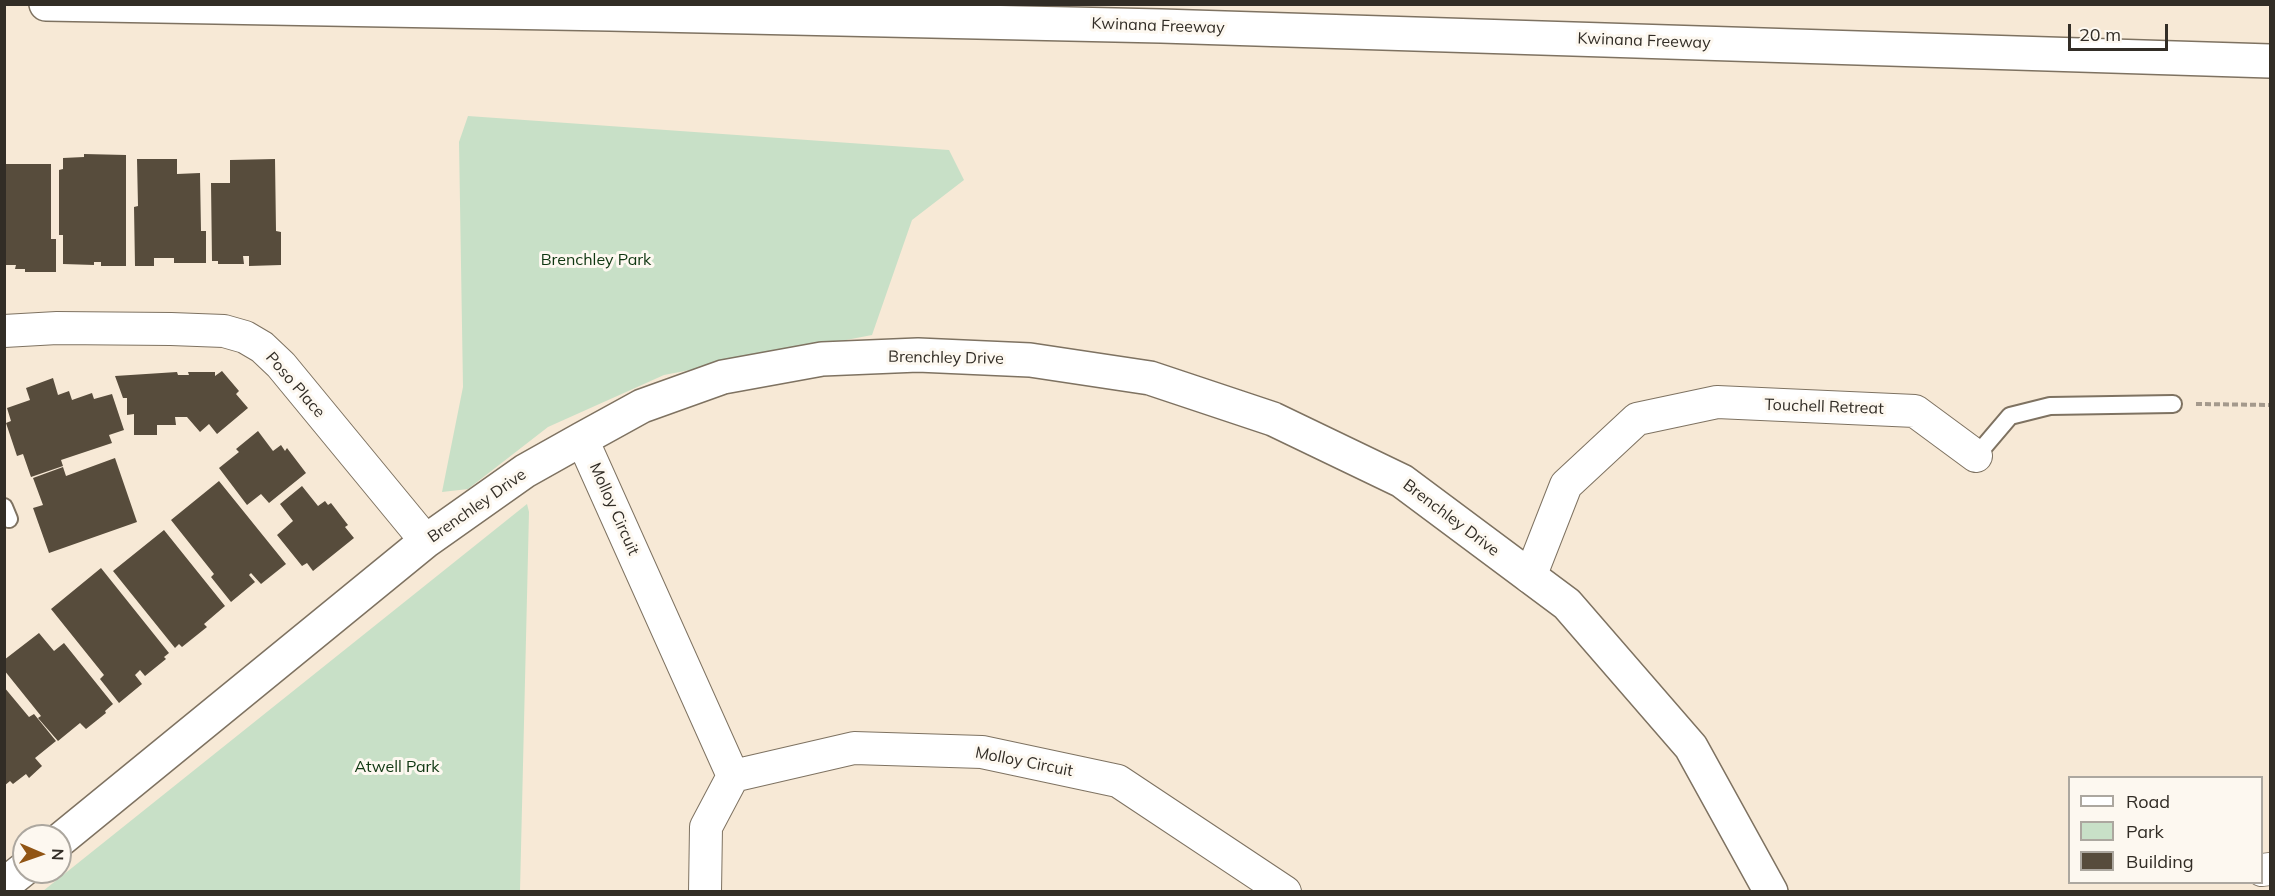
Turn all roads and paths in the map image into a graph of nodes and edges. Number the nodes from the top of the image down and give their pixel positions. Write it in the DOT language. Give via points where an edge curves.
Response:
graph roads {
  1 [pos="46,4"];
  2 [pos="2271,61"];
  3 [pos="4,331"];
  4 [pos="2173,404"];
  5 [pos="2271,405"];
  6 [pos="582,438"];
  7 [pos="1976,456"];
  8 [pos="426,541"];
  9 [pos="1530,577"];
  10 [pos="733,776"];
  11 [pos="72,830"];
  12 [pos="705,891"];
  13 [pos="1285,891"];
  14 [pos="1771,891"];
  1 -- 2 [label="main road, Kwinana Freeway" via="1161,26"];
  3 -- 8 [label="street, Poso Place" via="171,329 224,331 245,337 281,365"];
  4 -- 5 [label="path"];
  4 -- 7 [label="lane, Touchell Retreat" via="2050,406 2010,416"];
  6 -- 8 [label="main road, Brenchley Drive" via="525,471"];
  6 -- 9 [label="main road, Brenchley Drive" via="642,406 723,377 822,359 918,355 1030,360 1150,378 1273,419 1402,481"];
  6 -- 10 [label="street, Molloy Circuit"];
  7 -- 9 [label="street, Touchell Retreat" via="1915,411 1717,402 1637,419 1566,485"];
  8 -- 11 [label="main road, Brenchley Drive"];
  9 -- 14 [label="main road, Brenchley Drive" via="1567,604 1691,747"];
  10 -- 12 [label="street" via="706,827"];
  10 -- 13 [label="street, Molloy Circuit" via="854,748 982,752 1118,781"];
}
